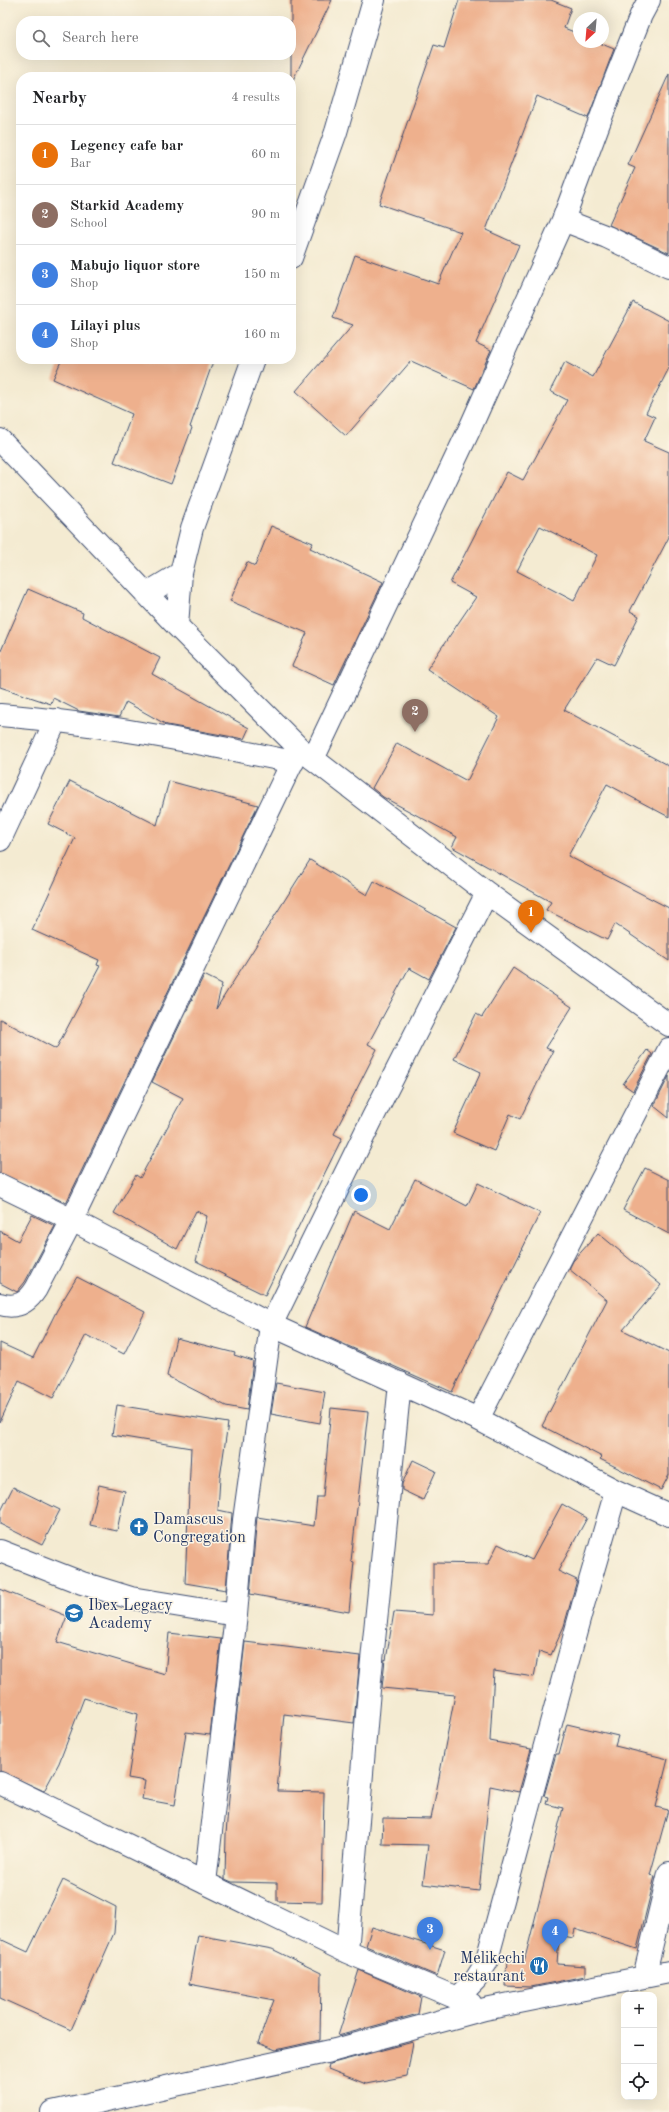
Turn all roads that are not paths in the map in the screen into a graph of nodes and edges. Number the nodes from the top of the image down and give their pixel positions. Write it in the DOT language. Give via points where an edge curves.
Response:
graph roads {
  1 [pos="374,0"];
  2 [pos="649,0"];
  3 [pos="563,220"];
  4 [pos="296,244"];
  5 [pos="669,267"];
  6 [pos="251,364"];
  7 [pos="0,440"];
  8 [pos="181,573"];
  9 [pos="146,594"];
  10 [pos="177,626"];
  11 [pos="0,715"];
  12 [pos="56,720"];
  13 [pos="302,756"];
  14 [pos="0,840"];
  15 [pos="487,893"];
  16 [pos="669,1025"];
  17 [pos="669,1049"];
  18 [pos="0,1185"];
  19 [pos="72,1220"];
  20 [pos="0,1304"];
  21 [pos="271,1325"];
  22 [pos="400,1383"];
  23 [pos="478,1418"];
  24 [pos="616,1491"];
  25 [pos="669,1515"];
  26 [pos="0,1551"];
  27 [pos="236,1615"];
  28 [pos="0,1783"];
  29 [pos="669,1873"];
  30 [pos="205,1883"];
  31 [pos="347,1952"];
  32 [pos="669,1972"];
  33 [pos="644,1977"];
  34 [pos="457,1998"];
  35 [pos="484,2009"];
  36 [pos="52,2112"];
  1 -- 4 [label="street" via="336,132"];
  2 -- 3 [label="street" via="612,88"];
  3 -- 5 [label="street"];
  3 -- 13 [label="street" via="467,434"];
  6 -- 8 [label="street" via="192,528"];
  7 -- 9 [label="street"];
  8 -- 9 [label="street"];
  8 -- 10 [label="street"];
  9 -- 10 [label="street"];
  10 -- 13 [label="street"];
  11 -- 12 [label="street"];
  12 -- 13 [label="street" via="230,749"];
  12 -- 14 [label="street"];
  13 -- 15 [label="street"];
  13 -- 19 [label="street"];
  15 -- 16 [label="street"];
  15 -- 21 [label="street"];
  17 -- 23 [label="street"];
  18 -- 19 [label="street"];
  19 -- 20 [label="street" via="28,1300 16,1306"];
  19 -- 21 [label="street"];
  21 -- 22 [label="street"];
  21 -- 27 [label="street" via="244,1520"];
  22 -- 23 [label="street"];
  22 -- 31 [label="street" via="369,1690"];
  23 -- 24 [label="street"];
  24 -- 25 [label="street"];
  24 -- 34 [label="street" via="486,1963 476,1979"];
  26 -- 27 [label="street" via="82,1583 131,1598"];
  27 -- 30 [label="street"];
  28 -- 30 [label="street"];
  29 -- 33 [label="street"];
  30 -- 31 [label="street"];
  31 -- 34 [label="street"];
  32 -- 33 [label="street"];
  33 -- 35 [label="street"];
  34 -- 35 [label="street"];
  35 -- 36 [label="street" via="335,2050"];
}
